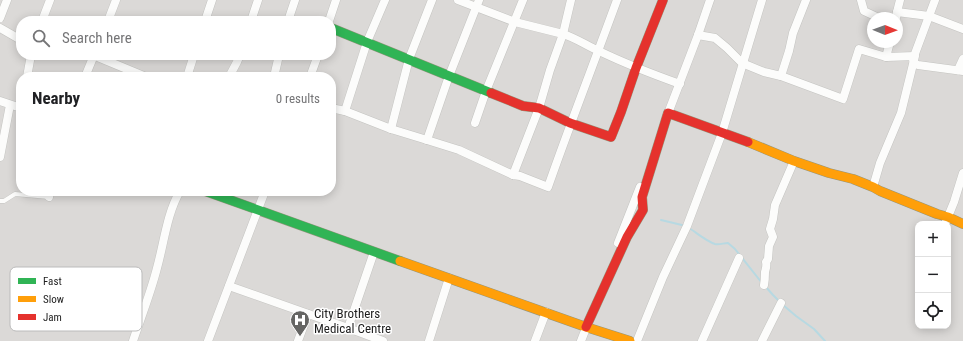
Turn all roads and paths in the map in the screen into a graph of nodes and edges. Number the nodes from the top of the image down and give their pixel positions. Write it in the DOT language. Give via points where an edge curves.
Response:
graph roads {
  1 [pos="7,0"];
  2 [pos="50,0"];
  3 [pos="116,0"];
  4 [pos="212,0"];
  5 [pos="258,0"];
  6 [pos="295,0"];
  7 [pos="336,0"];
  8 [pos="385,0"];
  9 [pos="432,0"];
  10 [pos="458,0"];
  11 [pos="523,0"];
  12 [pos="571,0"];
  13 [pos="617,0"];
  14 [pos="663,0"];
  15 [pos="710,0"];
  16 [pos="762,0"];
  17 [pos="806,0"];
  18 [pos="861,0"];
  19 [pos="900,0"];
  20 [pos="935,0"];
  21 [pos="477,4"];
  22 [pos="867,12"];
  23 [pos="897,12"];
  24 [pos="903,15"];
  25 [pos="43,16"];
  26 [pos="110,16"];
  27 [pos="207,16"];
  28 [pos="253,16"];
  29 [pos="290,16"];
  30 [pos="331,16"];
  31 [pos="929,16"];
  32 [pos="0,18"];
  33 [pos="515,22"];
  34 [pos="0,28"];
  35 [pos="963,28"];
  36 [pos="336,30"];
  37 [pos="563,34"];
  38 [pos="698,35"];
  39 [pos="16,37"];
  40 [pos="367,42"];
  41 [pos="888,48"];
  42 [pos="598,51"];
  43 [pos="915,56"];
  44 [pos="886,57"];
  45 [pos="409,59"];
  46 [pos="963,59"];
  47 [pos="30,60"];
  48 [pos="92,60"];
  49 [pos="105,60"];
  50 [pos="192,60"];
  51 [pos="238,60"];
  52 [pos="279,60"];
  53 [pos="316,60"];
  54 [pos="742,64"];
  55 [pos="636,68"];
  56 [pos="960,70"];
  57 [pos="28,72"];
  58 [pos="87,72"];
  59 [pos="131,72"];
  60 [pos="189,72"];
  61 [pos="232,72"];
  62 [pos="275,72"];
  63 [pos="312,72"];
  64 [pos="449,76"];
  65 [pos="781,76"];
  66 [pos="680,84"];
  67 [pos="486,91"];
  68 [pos="0,101"];
  69 [pos="10,105"];
  70 [pos="16,106"];
  71 [pos="539,108"];
  72 [pos="336,109"];
  73 [pos="345,111"];
  74 [pos="668,113"];
  75 [pos="570,123"];
  76 [pos="475,124"];
  77 [pos="391,129"];
  78 [pos="722,133"];
  79 [pos="427,140"];
  80 [pos="0,157"];
  81 [pos="794,161"];
  82 [pos="963,173"];
  83 [pos="514,175"];
  84 [pos="872,187"];
  85 [pos="16,194"];
  86 [pos="177,196"];
  87 [pos="228,196"];
  88 [pos="263,196"];
  89 [pos="0,201"];
  90 [pos="257,210"];
  91 [pos="946,220"];
  92 [pos="963,224"];
  93 [pos="374,252"];
  94 [pos="739,258"];
  95 [pos="449,278"];
  96 [pos="764,285"];
  97 [pos="228,286"];
  98 [pos="781,303"];
  99 [pos="142,312"];
  100 [pos="546,312"];
  101 [pos="308,314"];
  102 [pos="586,327"];
  103 [pos="348,328"];
  104 [pos="135,331"];
  105 [pos="370,339"];
  106 [pos="132,341"];
  107 [pos="208,341"];
  108 [pos="298,341"];
  109 [pos="384,341"];
  110 [pos="429,341"];
  111 [pos="535,341"];
  112 [pos="581,341"];
  113 [pos="630,341"];
  114 [pos="637,341"];
  115 [pos="702,341"];
  116 [pos="762,341"];
  1 -- 32 [label="street"];
  2 -- 25 [label="street"];
  3 -- 26 [label="street"];
  4 -- 27 [label="street"];
  5 -- 28 [label="street"];
  6 -- 29 [label="street"];
  7 -- 30 [label="street"];
  8 -- 40 [label="street"];
  9 -- 45 [label="street"];
  10 -- 21 [label="street"];
  11 -- 33 [label="street"];
  12 -- 37 [label="street"];
  13 -- 42 [label="street"];
  14 -- 55 [label="street"];
  15 -- 38 [label="street"];
  16 -- 54 [label="street"];
  17 -- 65 [label="street" via="793,33"];
  18 -- 22 [label="street" via="864,11"];
  19 -- 23 [label="street"];
  20 -- 31 [label="street"];
  21 -- 33 [label="street"];
  21 -- 64 [label="street"];
  24 -- 31 [label="street"];
  31 -- 35 [label="street"];
  31 -- 43 [label="street"];
  33 -- 37 [label="street"];
  33 -- 67 [label="street"];
  34 -- 39 [label="street"];
  36 -- 40 [label="street"];
  37 -- 42 [label="street"];
  37 -- 71 [label="street"];
  38 -- 54 [label="street" via="715,38"];
  38 -- 66 [label="street"];
  40 -- 45 [label="street"];
  40 -- 73 [label="street"];
  41 -- 44 [label="street"];
  42 -- 55 [label="street"];
  42 -- 75 [label="street"];
  43 -- 44 [label="street"];
  43 -- 56 [label="street" via="914,63 918,65"];
  43 -- 84 [label="street" via="901,113"];
  44 -- 65 [label="street" via="859,49 843,99"];
  45 -- 64 [label="street"];
  45 -- 77 [label="street"];
  46 -- 56 [label="street"];
  47 -- 57 [label="street"];
  48 -- 58 [label="street"];
  49 -- 59 [label="street"];
  50 -- 60 [label="street"];
  51 -- 61 [label="street"];
  52 -- 62 [label="street"];
  53 -- 63 [label="street"];
  54 -- 65 [label="street"];
  54 -- 78 [label="street"];
  55 -- 66 [label="street"];
  55 -- 75 [label="street" via="611,137"];
  64 -- 67 [label="street"];
  64 -- 79 [label="street"];
  66 -- 74 [label="street"];
  67 -- 71 [label="street" via="524,106"];
  67 -- 76 [label="street"];
  68 -- 69 [label="street"];
  69 -- 70 [label="street"];
  69 -- 80 [label="street"];
  71 -- 75 [label="street"];
  71 -- 83 [label="street"];
  72 -- 73 [label="street"];
  73 -- 77 [label="street"];
  74 -- 78 [label="street"];
  74 -- 102 [label="street" via="642,197 643,210 627,237"];
  75 -- 83 [label="street" via="548,187"];
  77 -- 79 [label="street"];
  78 -- 81 [label="street"];
  78 -- 114 [label="street" via="687,226"];
  79 -- 83 [label="street" via="459,150"];
  81 -- 84 [label="street"];
  81 -- 96 [label="street" via="775,205"];
  82 -- 91 [label="street"];
  84 -- 91 [label="street"];
  85 -- 89 [label="lane"];
  86 -- 99 [label="street"];
  87 -- 90 [label="street"];
  88 -- 90 [label="street"];
  90 -- 93 [label="street"];
  90 -- 97 [label="street"];
  91 -- 92 [label="street"];
  93 -- 95 [label="street"];
  93 -- 103 [label="street"];
  94 -- 115 [label="street"];
  95 -- 100 [label="street"];
  95 -- 110 [label="street"];
  97 -- 101 [label="street"];
  97 -- 107 [label="street"];
  98 -- 116 [label="street"];
  100 -- 102 [label="street"];
  100 -- 111 [label="street"];
  101 -- 103 [label="street"];
  101 -- 108 [label="street"];
  102 -- 112 [label="street"];
  102 -- 113 [label="street"];
  103 -- 105 [label="street"];
  104 -- 106 [label="street"];
  105 -- 109 [label="street"];
}
